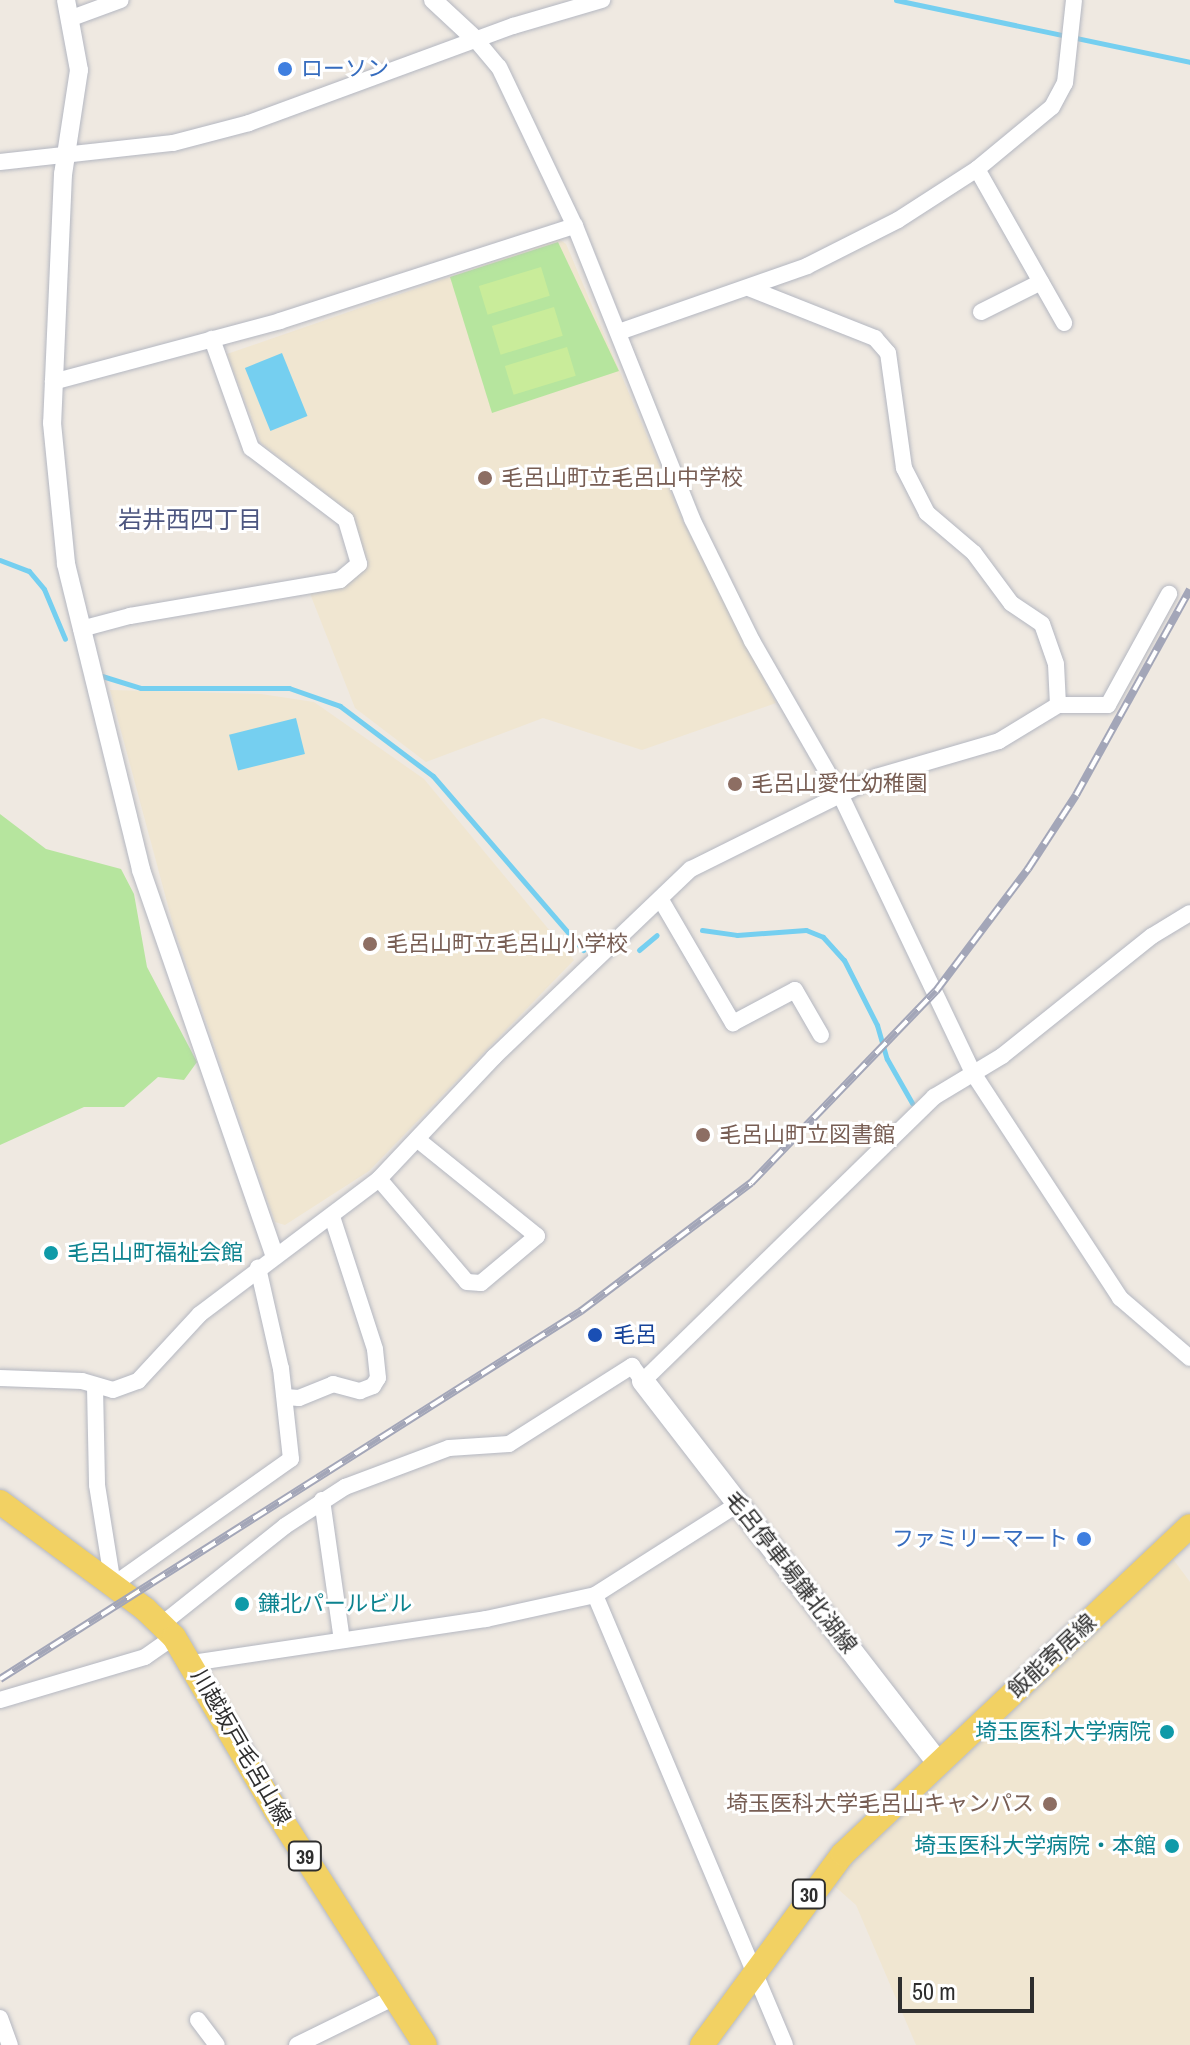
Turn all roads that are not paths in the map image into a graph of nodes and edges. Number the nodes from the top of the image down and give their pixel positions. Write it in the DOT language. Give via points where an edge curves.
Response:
graph roads {
  1 [pos="121,0"];
  2 [pos="433,0"];
  3 [pos="602,0"];
  4 [pos="1074,0"];
  5 [pos="68,9"];
  6 [pos="476,40"];
  7 [pos="65,157"];
  8 [pos="0,162"];
  9 [pos="977,169"];
  10 [pos="575,226"];
  11 [pos="1041,282"];
  12 [pos="749,288"];
  13 [pos="981,312"];
  14 [pos="1064,323"];
  15 [pos="619,332"];
  16 [pos="212,339"];
  17 [pos="53,382"];
  18 [pos="1169,594"];
  19 [pos="82,635"];
  20 [pos="1058,705"];
  21 [pos="840,794"];
  22 [pos="661,900"];
  23 [pos="1190,913"];
  24 [pos="821,1035"];
  25 [pos="973,1073"];
  26 [pos="417,1139"];
  27 [pos="379,1179"];
  28 [pos="332,1217"];
  29 [pos="274,1254"];
  30 [pos="258,1268"];
  31 [pos="1190,1358"];
  32 [pos="0,1378"];
  33 [pos="643,1381"];
  34 [pos="95,1387"];
  35 [pos="285,1397"];
  36 [pos="322,1500"];
  37 [pos="0,1502"];
  38 [pos="738,1504"];
  39 [pos="1190,1526"];
  40 [pos="113,1585"];
  41 [pos="595,1595"];
  42 [pos="168,1630"];
  43 [pos="342,1640"];
  44 [pos="192,1663"];
  45 [pos="0,1700"];
  46 [pos="938,1763"];
  47 [pos="753,1971"];
  48 [pos="395,1997"];
  49 [pos="0,2018"];
  50 [pos="198,2020"];
  51 [pos="10,2045"];
  52 [pos="217,2045"];
  53 [pos="297,2045"];
  54 [pos="425,2045"];
  55 [pos="702,2045"];
  56 [pos="785,2045"];
  1 -- 5 [label="street"];
  2 -- 6 [label="street"];
  3 -- 6 [label="street"];
  4 -- 9 [label="street" via="1065,83 1052,107"];
  5 -- 7 [label="street" via="79,70"];
  6 -- 7 [label="street" via="249,123 173,143"];
  6 -- 10 [label="street" via="499,67"];
  7 -- 8 [label="street"];
  7 -- 17 [label="street"];
  9 -- 11 [label="street"];
  9 -- 12 [label="street" via="898,220"];
  10 -- 15 [label="street"];
  10 -- 16 [label="street"];
  11 -- 13 [label="street"];
  11 -- 14 [label="street"];
  12 -- 15 [label="street"];
  12 -- 20 [label="street" via="875,338 888,353 904,468 927,513 974,553 1011,603 1042,624 1056,664"];
  15 -- 21 [label="street" via="692,519 752,641"];
  16 -- 17 [label="street"];
  16 -- 19 [label="street" via="251,448 346,520 359,564 340,580"];
  17 -- 19 [label="street" via="60,523"];
  18 -- 20 [label="street" via="1108,705"];
  19 -- 29 [label="street" via="141,870"];
  20 -- 21 [label="street" via="999,741 876,777"];
  21 -- 22 [label="street" via="691,869"];
  21 -- 25 [label="street"];
  22 -- 24 [label="street" via="733,1023 795,990"];
  22 -- 26 [label="street" via="494,1057"];
  23 -- 25 [label="street"];
  25 -- 31 [label="street" via="1112,1287"];
  25 -- 33 [label="street" via="934,1097"];
  26 -- 27 [label="street"];
  26 -- 27 [label="street" via="537,1236 481,1283 467,1282"];
  27 -- 28 [label="street"];
  28 -- 29 [label="street"];
  28 -- 35 [label="street" via="375,1349 378,1378 360,1391 333,1384 299,1398"];
  29 -- 30 [label="street"];
  30 -- 34 [label="street" via="200,1314 138,1381 113,1390"];
  30 -- 35 [label="street"];
  32 -- 34 [label="street" via="82,1381"];
  33 -- 36 [label="street" via="632,1366 509,1444 425,1454"];
  33 -- 38 [label="main road, 毛呂停車場鎌北湖線"];
  34 -- 40 [label="street" via="97,1485"];
  35 -- 40 [label="street" via="288,1464"];
  36 -- 42 [label="street"];
  36 -- 43 [label="street"];
  37 -- 40 [label="main road, 川越坂戸毛呂山線 / 39"];
  38 -- 41 [label="street"];
  38 -- 46 [label="main road, 毛呂停車場鎌北湖線"];
  39 -- 46 [label="main road, 飯能寄居線 / 30"];
  40 -- 42 [label="main road, 川越坂戸毛呂山線 / 39"];
  41 -- 43 [label="street" via="486,1619"];
  41 -- 47 [label="street"];
  42 -- 44 [label="main road, 川越坂戸毛呂山線 / 39"];
  42 -- 45 [label="street" via="145,1657"];
  43 -- 44 [label="street"];
  44 -- 48 [label="main road, 川越坂戸毛呂山線 / 39" via="276,1811"];
  46 -- 47 [label="main road, 飯能寄居線 / 30" via="843,1854"];
  47 -- 55 [label="main road, 飯能寄居線 / 30"];
  47 -- 56 [label="street"];
  48 -- 53 [label="street"];
  48 -- 54 [label="main road, 川越坂戸毛呂山線 / 39"];
  49 -- 51 [label="street"];
  50 -- 52 [label="street"];
}
